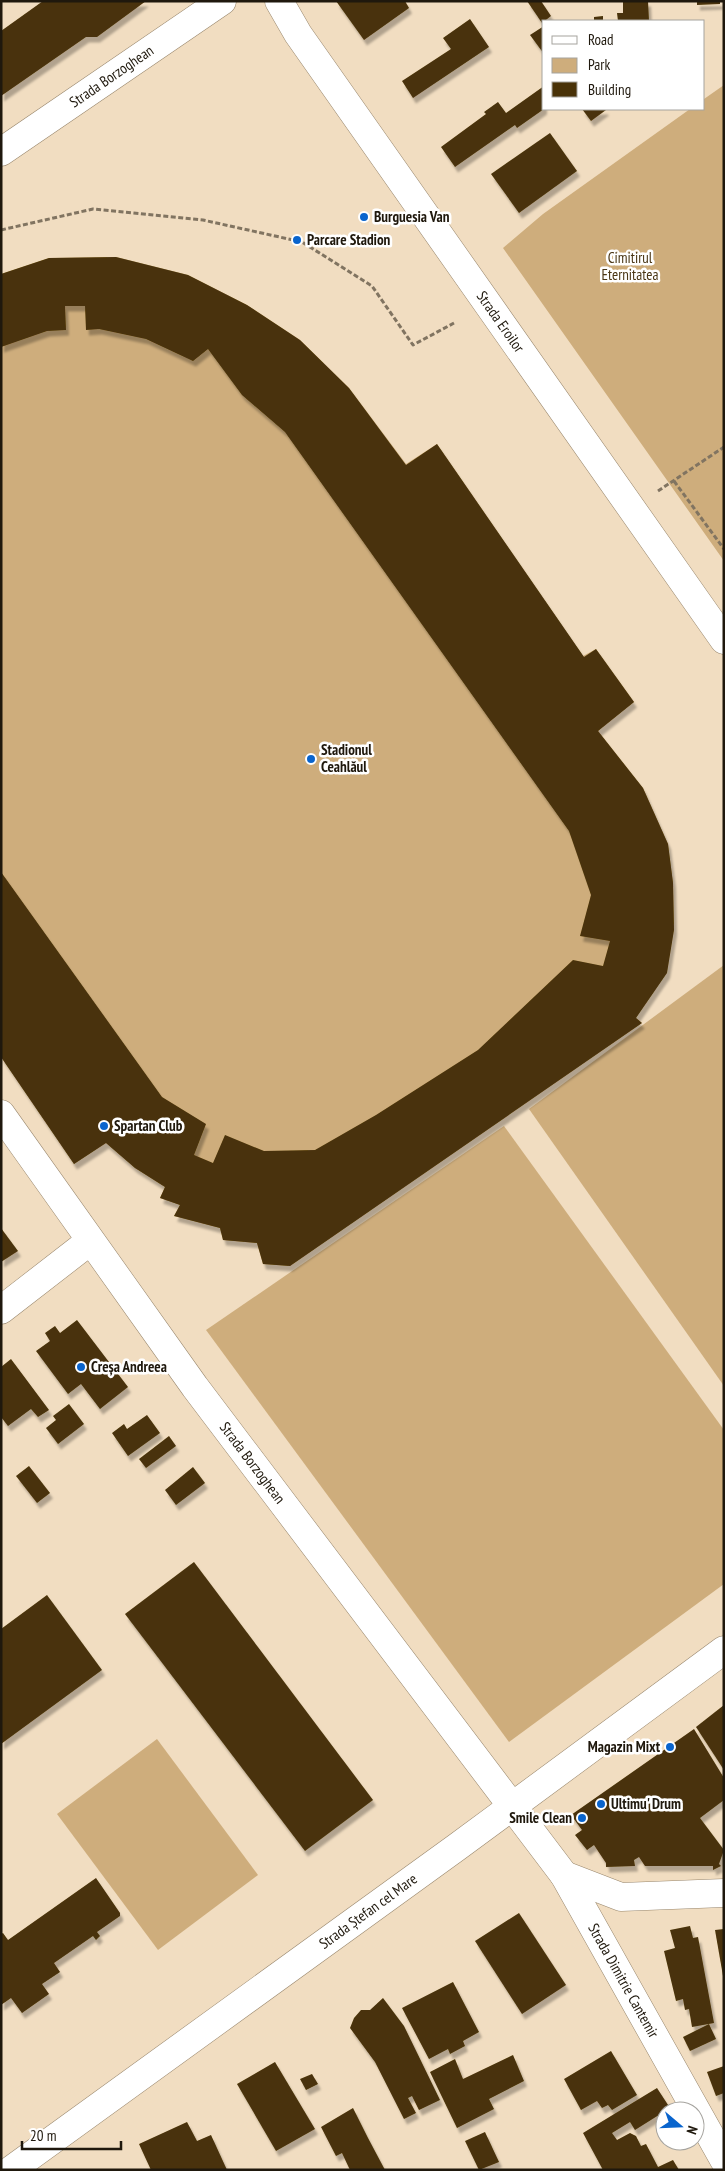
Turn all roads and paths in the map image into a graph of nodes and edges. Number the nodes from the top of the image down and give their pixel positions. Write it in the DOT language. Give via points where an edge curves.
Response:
graph roads {
  1 [pos="222,1"];
  2 [pos="279,1"];
  3 [pos="1,152"];
  4 [pos="1,230"];
  5 [pos="454,322"];
  6 [pos="724,447"];
  7 [pos="674,481"];
  8 [pos="658,491"];
  9 [pos="724,549"];
  10 [pos="724,640"];
  11 [pos="1,1114"];
  12 [pos="90,1240"];
  13 [pos="1,1310"];
  14 [pos="724,1650"];
  15 [pos="512,1807"];
  16 [pos="564,1875"];
  17 [pos="724,1893"];
  18 [pos="724,2160"];
  19 [pos="11,2170"];
  1 -- 3 [label="street, Strada Borzoghean"];
  2 -- 10 [label="street, Strada Eroilor" via="298,34"];
  4 -- 5 [label="path" via="93,209 204,220 302,242 372,286 413,346"];
  6 -- 7 [label="path"];
  7 -- 8 [label="path"];
  7 -- 9 [label="path"];
  11 -- 12 [label="street, Strada Borzoghean"];
  12 -- 13 [label="street"];
  12 -- 15 [label="street, Strada Borzoghean" via="195,1387"];
  14 -- 15 [label="street, Strada Ștefan cel Mare"];
  15 -- 16 [label="street, Strada Dimitrie Cantemir"];
  15 -- 19 [label="street, Strada Ștefan cel Mare"];
  16 -- 17 [label="street" via="621,1897"];
  16 -- 18 [label="street, Strada Dimitrie Cantemir"];
}
